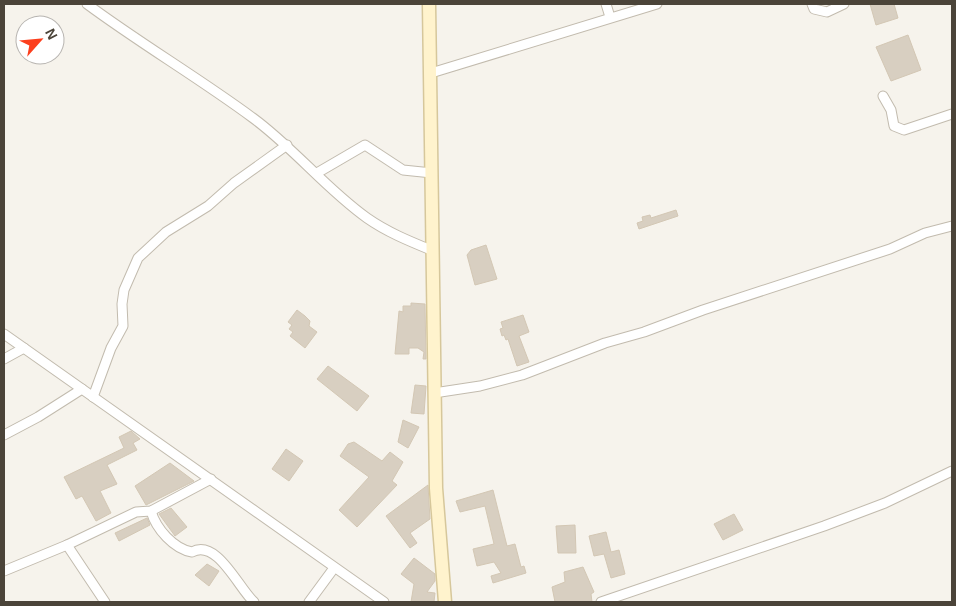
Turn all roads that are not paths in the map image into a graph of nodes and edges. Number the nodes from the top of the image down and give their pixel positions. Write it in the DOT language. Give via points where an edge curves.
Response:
graph roads {
  1 [pos="87,4"];
  2 [pos="429,4"];
  3 [pos="606,4"];
  4 [pos="657,4"];
  5 [pos="812,4"];
  6 [pos="844,4"];
  7 [pos="610,17"];
  8 [pos="431,73"];
  9 [pos="883,96"];
  10 [pos="952,114"];
  11 [pos="287,145"];
  12 [pos="317,173"];
  13 [pos="432,173"];
  14 [pos="952,226"];
  15 [pos="432,250"];
  16 [pos="4,334"];
  17 [pos="24,348"];
  18 [pos="4,359"];
  19 [pos="82,390"];
  20 [pos="434,393"];
  21 [pos="93,397"];
  22 [pos="4,435"];
  23 [pos="952,471"];
  24 [pos="212,479"];
  25 [pos="151,511"];
  26 [pos="67,545"];
  27 [pos="334,568"];
  28 [pos="4,571"];
  29 [pos="106,602"];
  30 [pos="254,602"];
  31 [pos="308,602"];
  32 [pos="384,602"];
  33 [pos="445,602"];
  34 [pos="601,602"];
  1 -- 11 [label="street" via="252,117"];
  2 -- 8 [label="street"];
  3 -- 7 [label="street"];
  4 -- 7 [label="street"];
  5 -- 6 [label="street" via="814,9 827,12"];
  7 -- 8 [label="street"];
  8 -- 13 [label="street"];
  9 -- 10 [label="street" via="898,129 904,130"];
  11 -- 12 [label="street"];
  11 -- 21 [label="street" via="208,206 166,232 138,258 124,290 123,326"];
  12 -- 13 [label="street" via="365,145 403,170"];
  12 -- 15 [label="street" via="367,218 395,235"];
  13 -- 15 [label="street"];
  14 -- 20 [label="street" via="925,233 890,250 605,343 522,375"];
  15 -- 20 [label="street"];
  16 -- 17 [label="street"];
  17 -- 18 [label="street"];
  17 -- 19 [label="street"];
  19 -- 21 [label="street"];
  19 -- 22 [label="street"];
  20 -- 33 [label="street" via="437,520"];
  21 -- 24 [label="street"];
  23 -- 34 [label="street" via="833,523"];
  24 -- 25 [label="street"];
  24 -- 27 [label="street"];
  25 -- 26 [label="street" via="136,512"];
  25 -- 30 [label="street" via="154,521 180,548 192,552 199,548 207,549 232,571 244,593"];
  26 -- 28 [label="street"];
  26 -- 29 [label="street"];
  27 -- 31 [label="street"];
  27 -- 32 [label="street"];
}
